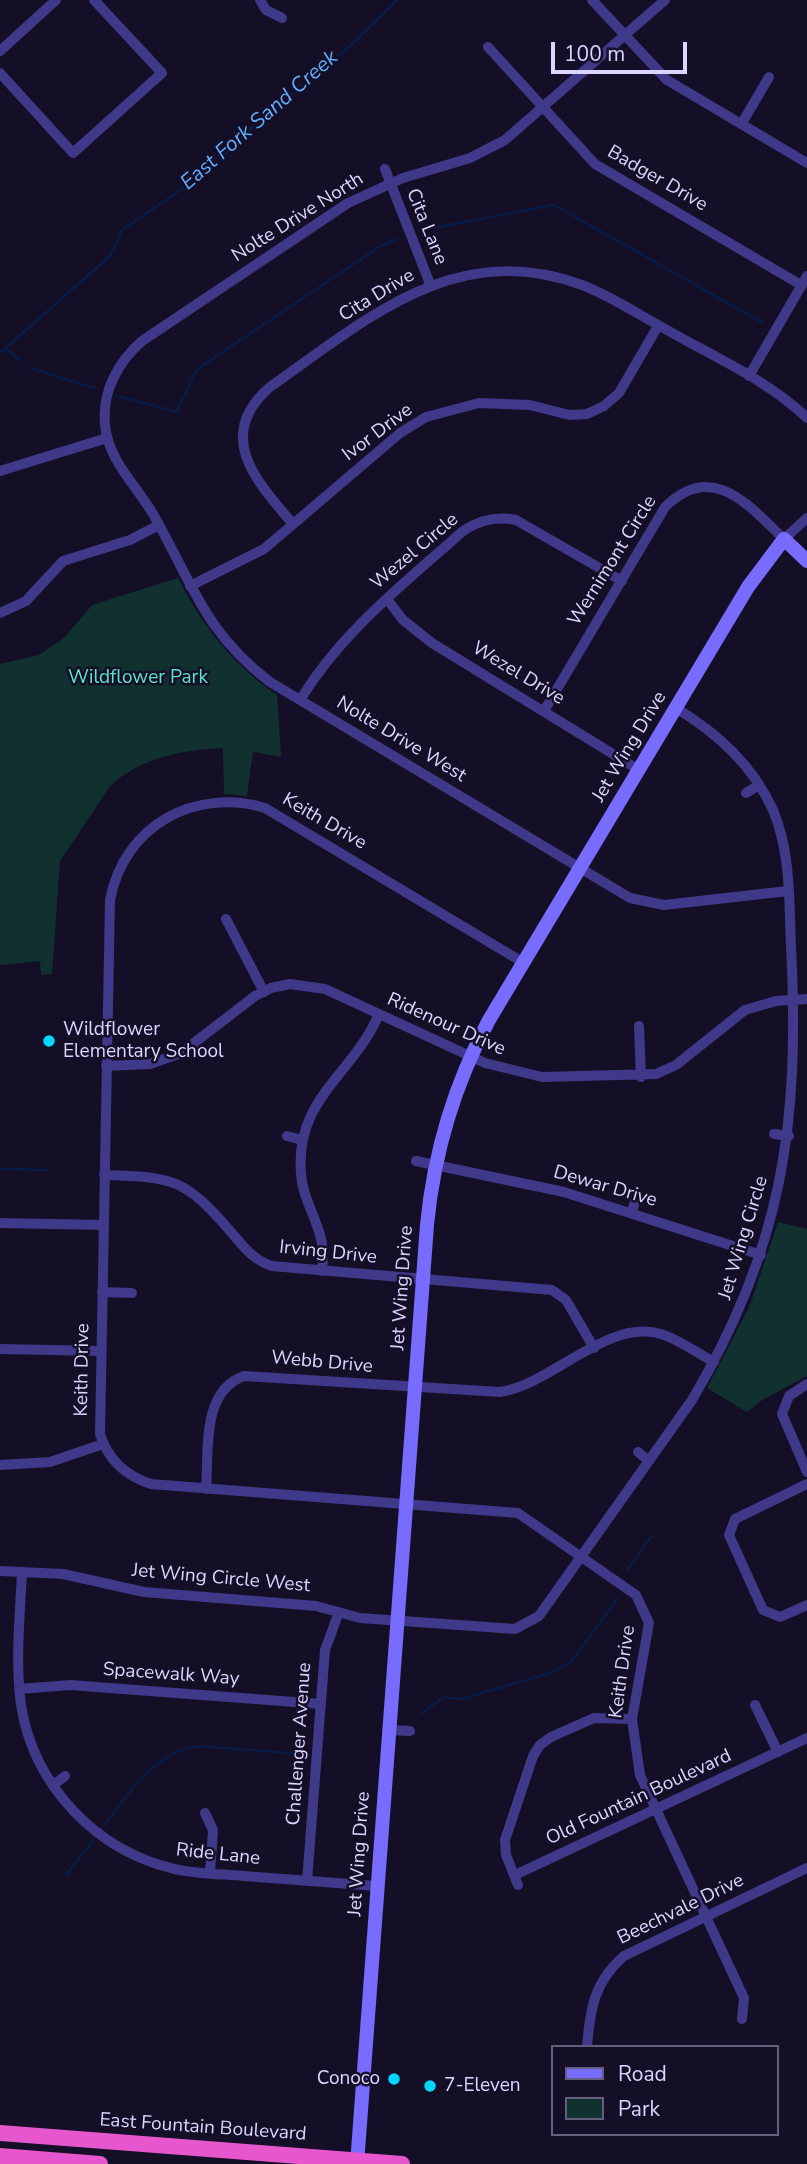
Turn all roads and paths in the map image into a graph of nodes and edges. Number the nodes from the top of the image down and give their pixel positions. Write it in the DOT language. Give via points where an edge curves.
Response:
graph roads {
  1 [pos="57,0"];
  2 [pos="94,0"];
  3 [pos="260,0"];
  4 [pos="592,0"];
  5 [pos="665,0"];
  6 [pos="282,18"];
  7 [pos="625,37"];
  8 [pos="488,47"];
  9 [pos="0,51"];
  10 [pos="0,73"];
  11 [pos="769,77"];
  12 [pos="544,109"];
  13 [pos="743,123"];
  14 [pos="807,163"];
  15 [pos="384,169"];
  16 [pos="390,183"];
  17 [pos="804,280"];
  18 [pos="430,284"];
  19 [pos="659,326"];
  20 [pos="749,376"];
  21 [pos="807,418"];
  22 [pos="107,438"];
  23 [pos="0,471"];
  24 [pos="807,518"];
  25 [pos="293,524"];
  26 [pos="159,525"];
  27 [pos="784,539"];
  28 [pos="807,561"];
  29 [pos="622,581"];
  30 [pos="190,586"];
  31 [pos="387,599"];
  32 [pos="0,612"];
  33 [pos="300,700"];
  34 [pos="676,708"];
  35 [pos="544,710"];
  36 [pos="639,770"];
  37 [pos="759,785"];
  38 [pos="747,793"];
  39 [pos="579,868"];
  40 [pos="788,891"];
  41 [pos="226,919"];
  42 [pos="524,962"];
  43 [pos="264,992"];
  44 [pos="794,999"];
  45 [pos="807,999"];
  46 [pos="379,1014"];
  47 [pos="639,1026"];
  48 [pos="470,1055"];
  49 [pos="106,1066"];
  50 [pos="641,1077"];
  51 [pos="774,1134"];
  52 [pos="287,1136"];
  53 [pos="789,1136"];
  54 [pos="302,1140"];
  55 [pos="416,1161"];
  56 [pos="435,1164"];
  57 [pos="104,1175"];
  58 [pos="636,1197"];
  59 [pos="632,1212"];
  60 [pos="0,1223"];
  61 [pos="104,1225"];
  62 [pos="761,1255"];
  63 [pos="322,1271"];
  64 [pos="422,1280"];
  65 [pos="102,1292"];
  66 [pos="132,1293"];
  67 [pos="593,1348"];
  68 [pos="0,1349"];
  69 [pos="101,1351"];
  70 [pos="714,1362"];
  71 [pos="807,1384"];
  72 [pos="415,1388"];
  73 [pos="103,1444"];
  74 [pos="638,1452"];
  75 [pos="649,1461"];
  76 [pos="0,1465"];
  77 [pos="807,1472"];
  78 [pos="807,1483"];
  79 [pos="206,1489"];
  80 [pos="405,1505"];
  81 [pos="582,1556"];
  82 [pos="0,1572"];
  83 [pos="22,1572"];
  84 [pos="807,1605"];
  85 [pos="339,1612"];
  86 [pos="397,1621"];
  87 [pos="19,1689"];
  88 [pos="321,1704"];
  89 [pos="755,1704"];
  90 [pos="632,1719"];
  91 [pos="388,1730"];
  92 [pos="410,1731"];
  93 [pos="807,1738"];
  94 [pos="778,1752"];
  95 [pos="65,1776"];
  96 [pos="53,1785"];
  97 [pos="655,1810"];
  98 [pos="205,1813"];
  99 [pos="807,1868"];
  100 [pos="210,1873"];
  101 [pos="307,1881"];
  102 [pos="376,1886"];
  103 [pos="705,1916"];
  104 [pos="742,2019"];
  105 [pos="587,2045"];
  106 [pos="0,2133"];
  107 [pos="9,2159"];
  108 [pos="357,2162"];
  109 [pos="100,2164"];
  110 [pos="402,2164"];
  1 -- 9 [label="street"];
  2 -- 10 [label="street" via="162,73 73,153"];
  3 -- 6 [label="street"];
  4 -- 7 [label="street"];
  5 -- 7 [label="street, Nolte Drive North"];
  7 -- 12 [label="street, Nolte Drive North"];
  7 -- 13 [label="street" via="667,80"];
  8 -- 12 [label="street, Badger Drive"];
  11 -- 13 [label="street"];
  12 -- 16 [label="street, Nolte Drive North" via="481,153"];
  12 -- 17 [label="street, Badger Drive" via="604,171"];
  13 -- 14 [label="street"];
  15 -- 16 [label="street, Cita Lane"];
  16 -- 18 [label="street, Cita Lane"];
  16 -- 22 [label="street, Nolte Drive North" via="338,209 135,347 108,389"];
  17 -- 20 [label="street"];
  18 -- 19 [label="street, Cita Drive" via="485,272 546,274 595,291"];
  18 -- 25 [label="street, Cita Drive" via="332,344 254,403 245,422 246,461 258,484"];
  19 -- 20 [label="street, Cita Drive"];
  19 -- 25 [label="street, Ivor Drive" via="619,393 604,406 587,414 569,415 520,403 479,403 426,417 400,433"];
  20 -- 21 [label="street, Cita Drive"];
  22 -- 23 [label="street"];
  22 -- 26 [label="street, Nolte Drive West"];
  24 -- 27 [label="street, Jet Wing Drive"];
  25 -- 30 [label="street, Ivor Drive" via="257,554"];
  26 -- 30 [label="street, Nolte Drive West"];
  26 -- 32 [label="street" via="130,540 63,561 26,601"];
  27 -- 28 [label="main road, Wernimont Circle"];
  27 -- 29 [label="street, Wernimont Circle" via="738,496 712,487 692,489 665,507"];
  27 -- 34 [label="main road, Jet Wing Drive" via="748,587"];
  29 -- 31 [label="street, Wezel Circle" via="528,526 504,518 481,521 463,531"];
  29 -- 35 [label="street, Wernimont Circle"];
  30 -- 33 [label="street, Nolte Drive West" via="230,647"];
  31 -- 33 [label="street, Wezel Circle" via="327,658"];
  31 -- 35 [label="street, Wezel Drive" via="422,636"];
  33 -- 39 [label="street, Nolte Drive West"];
  34 -- 36 [label="main road, Jet Wing Drive"];
  34 -- 37 [label="street, Jet Wing Circle" via="724,742"];
  35 -- 36 [label="street, Wezel Drive"];
  36 -- 39 [label="main road, Jet Wing Drive"];
  37 -- 38 [label="street"];
  37 -- 40 [label="street, Jet Wing Circle" via="779,827"];
  39 -- 40 [label="street, Nolte Drive West" via="630,898 651,904"];
  39 -- 42 [label="main road, Jet Wing Drive"];
  40 -- 44 [label="street, Jet Wing Circle"];
  41 -- 43 [label="street"];
  42 -- 48 [label="main road, Jet Wing Drive"];
  42 -- 49 [label="street, Keith Drive" via="277,813 236,801 195,805 149,829 116,875 110,900"];
  43 -- 46 [label="street, Ridenour Drive" via="280,985 311,985"];
  43 -- 49 [label="street, Ridenour Drive" via="181,1054 150,1064"];
  44 -- 45 [label="street, Ridenour Drive"];
  44 -- 50 [label="street, Ridenour Drive" via="745,1010 676,1065"];
  44 -- 53 [label="street, Jet Wing Circle"];
  46 -- 48 [label="street, Ridenour Drive"];
  46 -- 54 [label="street" via="359,1052 320,1097"];
  47 -- 50 [label="street"];
  48 -- 50 [label="street, Ridenour Drive" via="534,1076"];
  48 -- 56 [label="main road, Jet Wing Drive"];
  49 -- 57 [label="street, Keith Drive"];
  51 -- 53 [label="street"];
  52 -- 54 [label="street"];
  53 -- 62 [label="street, Jet Wing Circle"];
  54 -- 63 [label="street" via="302,1183 322,1242"];
  55 -- 56 [label="street, Dewar Drive"];
  56 -- 59 [label="street, Dewar Drive"];
  56 -- 64 [label="main road, Jet Wing Drive"];
  57 -- 61 [label="street, Keith Drive"];
  57 -- 63 [label="street, Irving Drive" via="154,1176 174,1182 200,1196 263,1263"];
  58 -- 59 [label="street"];
  59 -- 62 [label="street, Dewar Drive"];
  60 -- 61 [label="street"];
  61 -- 65 [label="street, Keith Drive"];
  62 -- 70 [label="street, Jet Wing Circle"];
  63 -- 64 [label="street, Irving Drive"];
  64 -- 67 [label="street, Irving Drive" via="552,1290 566,1300"];
  64 -- 72 [label="main road, Jet Wing Drive"];
  65 -- 66 [label="street"];
  65 -- 69 [label="street, Keith Drive"];
  67 -- 70 [label="street, Webb Drive" via="621,1334 659,1334"];
  67 -- 72 [label="street, Webb Drive" via="511,1391"];
  68 -- 69 [label="street"];
  69 -- 73 [label="street, Keith Drive" via="99,1423"];
  70 -- 75 [label="street, Jet Wing Circle"];
  71 -- 77 [label="street" via="789,1396 782,1414"];
  72 -- 79 [label="street, Webb Drive" via="254,1375 235,1379 220,1391 212,1410"];
  72 -- 80 [label="main road, Jet Wing Drive"];
  73 -- 76 [label="street" via="50,1462"];
  73 -- 79 [label="street, Keith Drive" via="124,1471 141,1481"];
  74 -- 75 [label="street"];
  75 -- 81 [label="street, Jet Wing Circle"];
  78 -- 84 [label="street" via="735,1518 729,1535 763,1609 780,1616"];
  79 -- 80 [label="street, Keith Drive"];
  80 -- 81 [label="street, Keith Drive" via="518,1513"];
  80 -- 86 [label="main road, Jet Wing Drive"];
  81 -- 86 [label="street, Jet Wing Circle" via="539,1616 524,1626 506,1629"];
  81 -- 90 [label="street, Keith Drive" via="636,1594 647,1613 649,1635"];
  82 -- 83 [label="street, Jet Wing Circle West"];
  83 -- 85 [label="street, Jet Wing Circle West" via="63,1574 144,1592 316,1605"];
  83 -- 87 [label="street, Ride Lane"];
  85 -- 86 [label="street, Jet Wing Circle West"];
  85 -- 88 [label="street, Challenger Avenue" via="325,1650"];
  86 -- 91 [label="main road, Jet Wing Drive"];
  87 -- 88 [label="street, Spacewalk Way" via="70,1685"];
  87 -- 96 [label="street, Ride Lane" via="28,1732"];
  88 -- 101 [label="street, Challenger Avenue"];
  89 -- 94 [label="street"];
  90 -- 97 [label="street, Keith Drive" via="640,1775"];
  90 -- 97 [label="street, Old Fountain Boulevard" via="594,1718 540,1745 505,1840 506,1855 516,1880"];
  91 -- 92 [label="street"];
  91 -- 102 [label="main road, Jet Wing Drive"];
  93 -- 94 [label="street, Old Fountain Boulevard"];
  94 -- 97 [label="street, Old Fountain Boulevard"];
  95 -- 96 [label="street"];
  96 -- 100 [label="street, Ride Lane" via="75,1814 127,1851 164,1866"];
  97 -- 103 [label="street, Keith Drive"];
  98 -- 100 [label="street" via="213,1830"];
  99 -- 103 [label="street, Beechvale Drive"];
  100 -- 101 [label="street, Ride Lane"];
  101 -- 102 [label="street, Ride Lane"];
  102 -- 108 [label="main road, Jet Wing Drive"];
  103 -- 104 [label="street, Keith Drive" via="744,1998"];
  103 -- 105 [label="street, Beechvale Drive" via="634,1949 607,1973 589,2011"];
  106 -- 108 [label="highway, East Fountain Boulevard"];
  107 -- 109 [label="highway"];
  108 -- 110 [label="highway, East Fountain Boulevard"];
}
